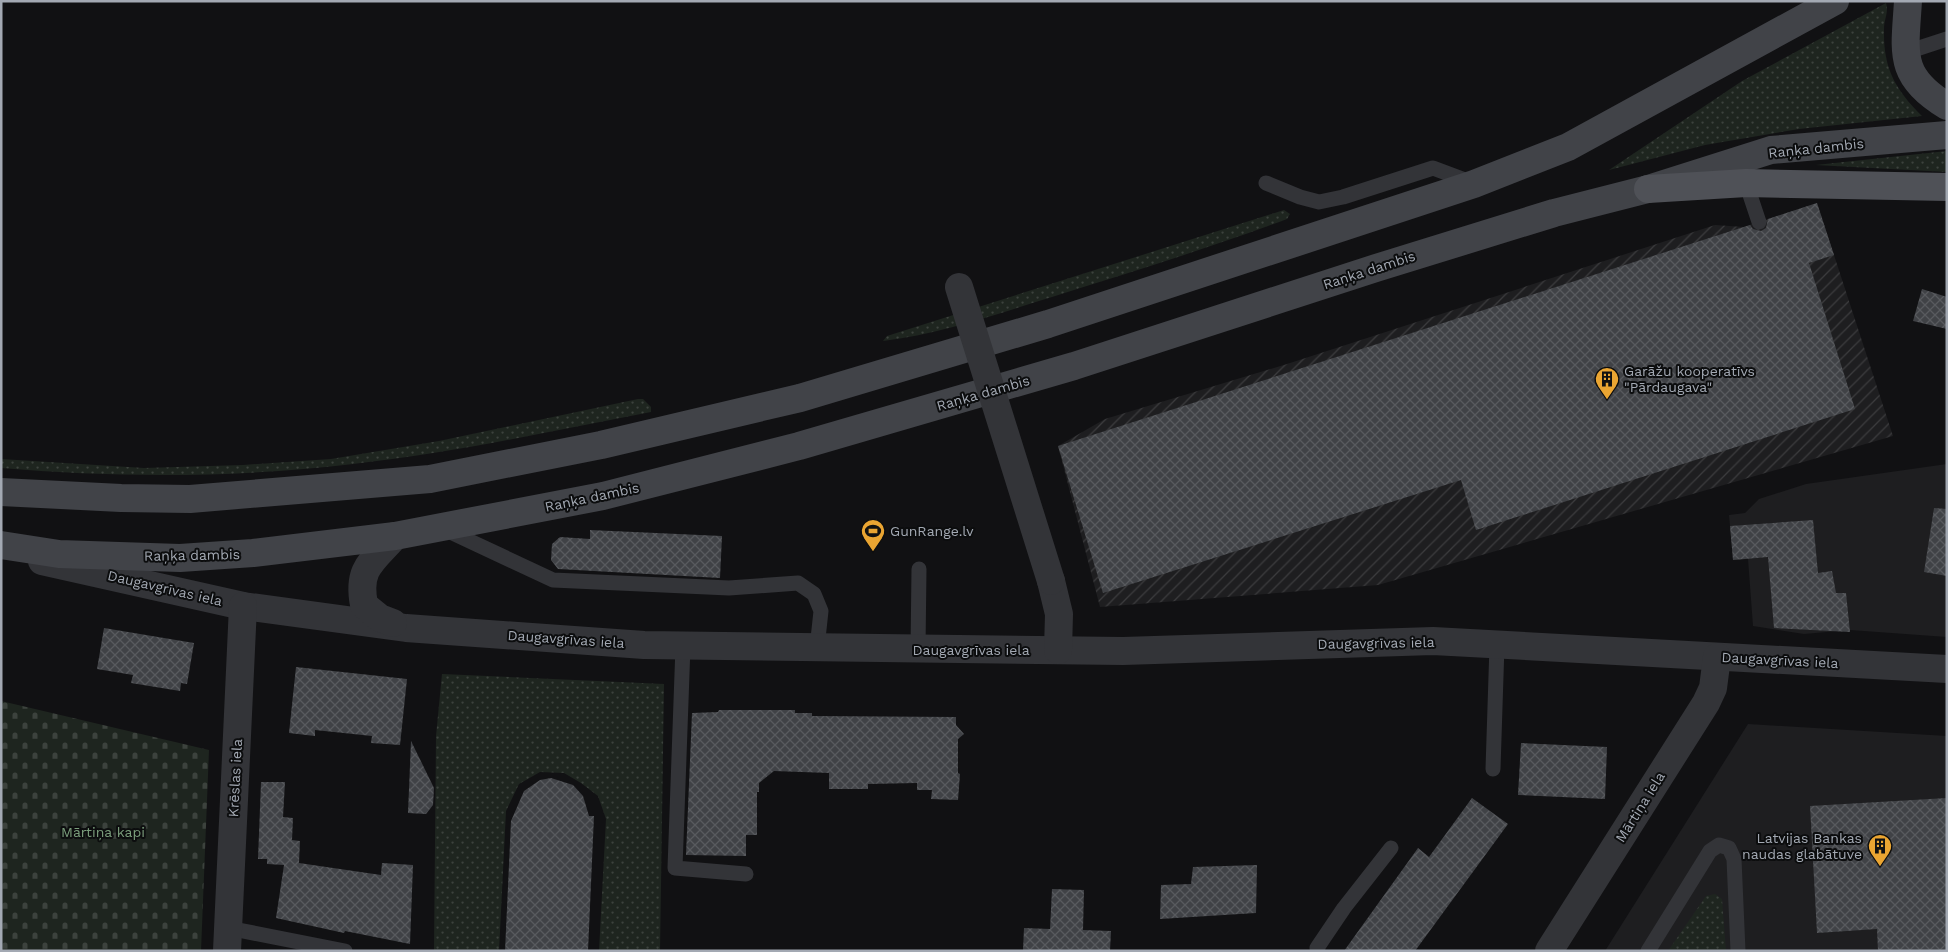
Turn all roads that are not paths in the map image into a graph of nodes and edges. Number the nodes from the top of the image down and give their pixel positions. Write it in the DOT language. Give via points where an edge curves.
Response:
graph roads {
  1 [pos="1908,1"];
  2 [pos="1832,2"];
  3 [pos="1947,39"];
  4 [pos="1904,53"];
  5 [pos="1947,106"];
  6 [pos="1947,135"];
  7 [pos="1266,183"];
  8 [pos="1746,183"];
  9 [pos="1474,184"];
  10 [pos="1947,187"];
  11 [pos="1648,189"];
  12 [pos="1759,222"];
  13 [pos="959,287"];
  14 [pos="1,492"];
  15 [pos="440,527"];
  16 [pos="395,536"];
  17 [pos="1,545"];
  18 [pos="1,555"];
  19 [pos="919,569"];
  20 [pos="243,606"];
  21 [pos="406,628"];
  22 [pos="1497,645"];
  23 [pos="683,646"];
  24 [pos="817,648"];
  25 [pos="918,650"];
  26 [pos="1058,650"];
  27 [pos="1717,657"];
  28 [pos="1947,669"];
  29 [pos="1493,769"];
  30 [pos="1390,848"];
  31 [pos="746,874"];
  32 [pos="227,940"];
  33 [pos="345,951"];
  34 [pos="1318,951"];
  35 [pos="1549,951"];
  36 [pos="1648,951"];
  37 [pos="1738,951"];
  1 -- 4 [label="main road"];
  2 -- 9 [label="main road" via="1568,147"];
  3 -- 4 [label="lane"];
  4 -- 5 [label="main road" via="1912,74 1928,95"];
  6 -- 11 [label="main road, Raņķa dambis" via="1771,150"];
  7 -- 9 [label="lane" via="1319,202 1433,168"];
  8 -- 10 [label="main road"];
  8 -- 11 [label="main road"];
  8 -- 12 [label="lane"];
  9 -- 14 [label="main road" via="1048,324 800,398 601,445 430,479 190,499"];
  11 -- 15 [label="main road, Raņķa dambis" via="1554,213 1074,366 799,446 603,496"];
  13 -- 26 [label="street, bridge" via="1051,581 1059,614"];
  15 -- 16 [label="main road, Raņķa dambis"];
  15 -- 24 [label="lane" via="552,580 730,588 798,584 814,594 821,611"];
  16 -- 17 [label="main road, Raņķa dambis" via="180,558 59,554"];
  16 -- 21 [label="street" via="366,568 361,586 364,605 380,618"];
  18 -- 20 [label="street, Daugavgrīvas iela" via="53,563"];
  19 -- 25 [label="lane"];
  20 -- 21 [label="street, Daugavgrīvas iela"];
  20 -- 32 [label="street, Krēslas iela"];
  21 -- 23 [label="street, Daugavgrīvas iela"];
  22 -- 26 [label="street, Daugavgrīvas iela" via="1434,641 1123,651"];
  22 -- 27 [label="street, Daugavgrīvas iela"];
  22 -- 29 [label="lane"];
  23 -- 24 [label="street, Daugavgrīvas iela"];
  23 -- 31 [label="lane" via="674,868"];
  24 -- 25 [label="street, Daugavgrīvas iela"];
  25 -- 26 [label="street, Daugavgrīvas iela"];
  27 -- 28 [label="street, Daugavgrīvas iela"];
  27 -- 35 [label="street, Mārtiņa iela" via="1713,688 1706,703"];
  30 -- 34 [label="lane" via="1339,916"];
  32 -- 33 [label="lane"];
  36 -- 37 [label="lane" via="1710,851 1719,845 1729,848 1734,859"];
}
